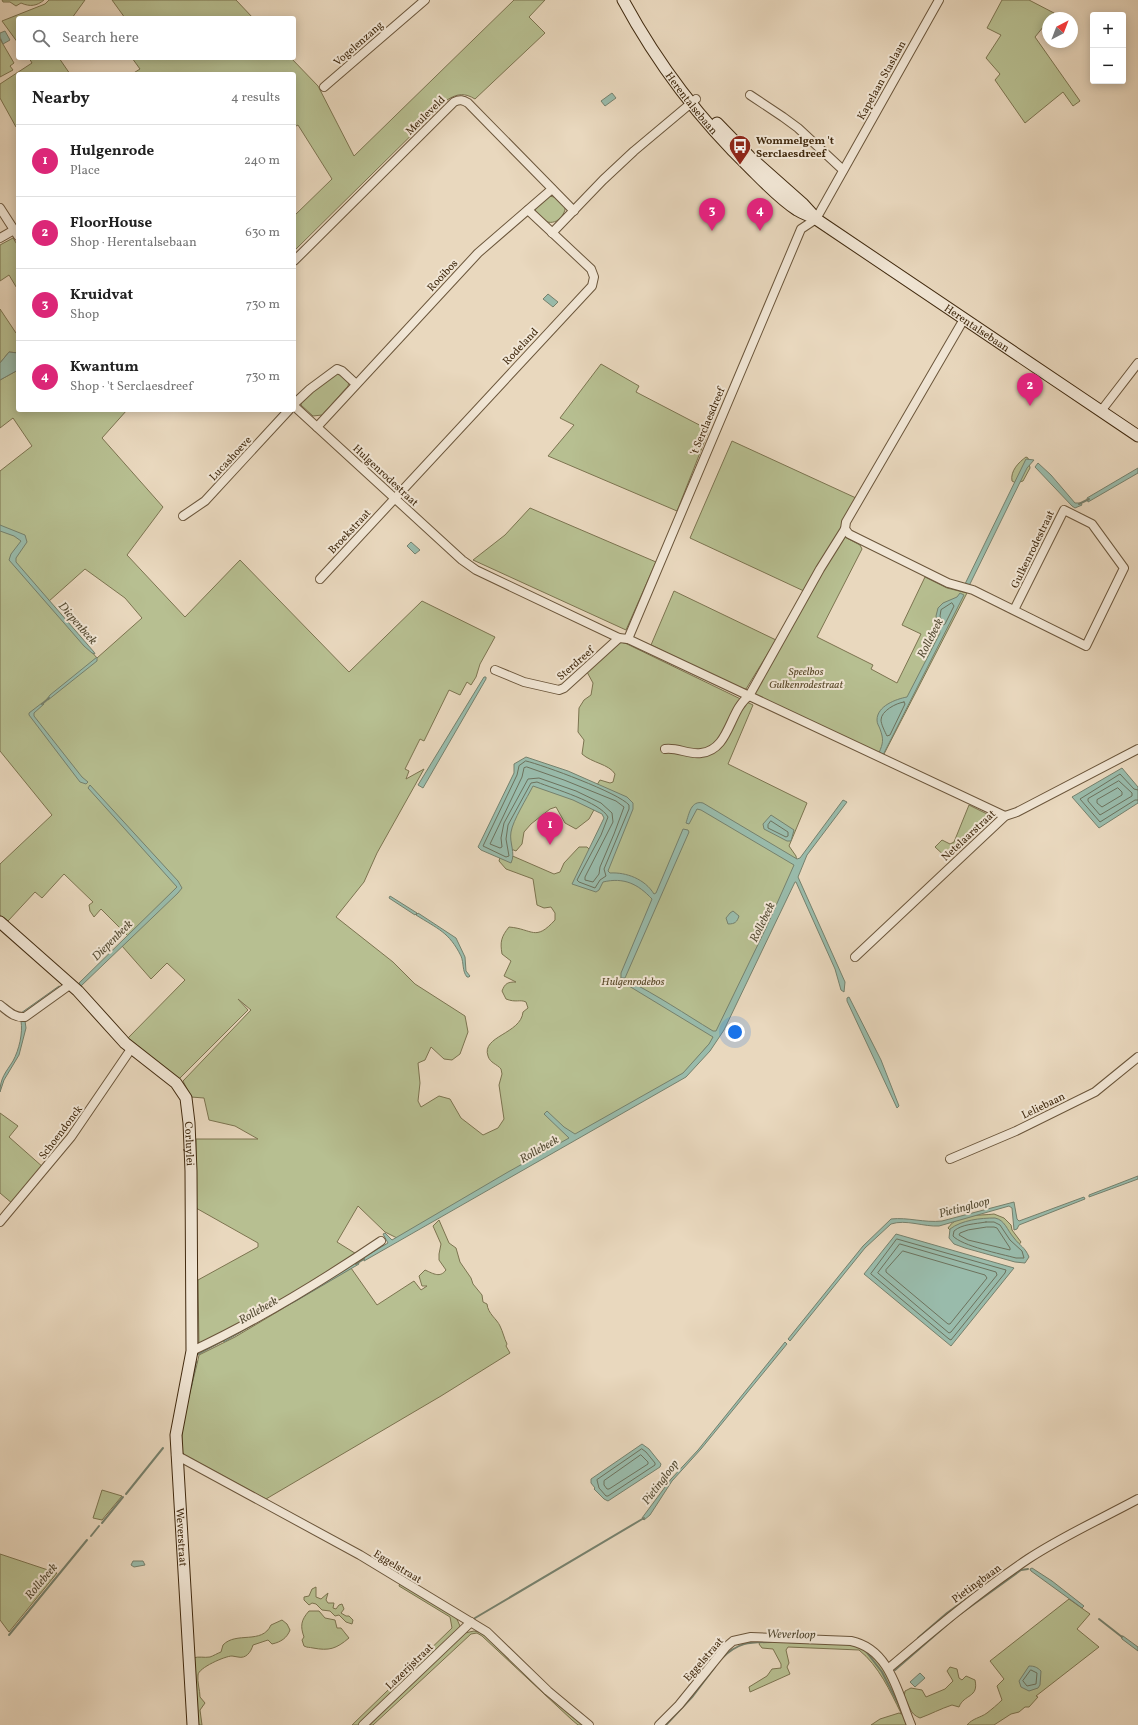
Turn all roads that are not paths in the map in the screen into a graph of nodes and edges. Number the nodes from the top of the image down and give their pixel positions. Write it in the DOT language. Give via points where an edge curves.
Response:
graph roads {
  1 [pos="425,0"];
  2 [pos="623,0"];
  3 [pos="631,0"];
  4 [pos="939,0"];
  5 [pos="324,88"];
  6 [pos="750,95"];
  7 [pos="693,101"];
  8 [pos="843,170"];
  9 [pos="552,189"];
  10 [pos="0,208"];
  11 [pos="528,210"];
  12 [pos="574,211"];
  13 [pos="816,218"];
  14 [pos="16,233"];
  15 [pos="552,233"];
  16 [pos="0,238"];
  17 [pos="296,259"];
  18 [pos="964,319"];
  19 [pos="1138,363"];
  20 [pos="356,384"];
  21 [pos="296,403"];
  22 [pos="296,407"];
  23 [pos="1101,411"];
  24 [pos="287,412"];
  25 [pos="317,427"];
  26 [pos="1138,436"];
  27 [pos="394,498"];
  28 [pos="183,516"];
  29 [pos="845,528"];
  30 [pos="320,579"];
  31 [pos="1014,610"];
  32 [pos="624,639"];
  33 [pos="495,670"];
  34 [pos="749,696"];
  35 [pos="665,749"];
  36 [pos="1138,749"];
  37 [pos="1005,816"];
  38 [pos="0,922"];
  39 [pos="855,957"];
  40 [pos="71,984"];
  41 [pos="0,1005"];
  42 [pos="131,1049"];
  43 [pos="1138,1057"];
  44 [pos="950,1159"];
  45 [pos="0,1222"];
  46 [pos="381,1241"];
  47 [pos="192,1351"];
  48 [pos="176,1455"];
  49 [pos="1138,1499"];
  50 [pos="471,1622"];
  51 [pos="889,1668"];
  52 [pos="193,1725"];
  53 [pos="363,1725"];
  54 [pos="589,1725"];
  55 [pos="659,1725"];
  56 [pos="911,1725"];
  1 -- 5 [label="street, Vogelenzang"];
  2 -- 7 [label="street, Herentalsebaan" via="648,44"];
  3 -- 7 [label="street, Herentalsebaan"];
  4 -- 8 [label="street, Kapelaan Staslaan"];
  6 -- 8 [label="street" via="793,124"];
  7 -- 12 [label="street" via="634,151"];
  7 -- 13 [label="street, Herentalsebaan"];
  8 -- 13 [label="street, Kapelaan Staslaan"];
  9 -- 11 [label="street, Rooibos"];
  9 -- 12 [label="street, Meuleveld"];
  9 -- 17 [label="street, Meuleveld" via="468,104 458,100"];
  10 -- 14 [label="street"];
  11 -- 15 [label="street, Rodeland"];
  11 -- 20 [label="street, Rooibos" via="478,253"];
  12 -- 15 [label="street"];
  13 -- 18 [label="street, Herentalsebaan"];
  13 -- 32 [label="street, 't Serclaesdreef" via="802,229"];
  14 -- 16 [label="street"];
  15 -- 27 [label="street, Rodeland" via="591,269 594,277 592,286"];
  18 -- 23 [label="street, Herentalsebaan"];
  18 -- 29 [label="street" via="846,522"];
  19 -- 23 [label="street"];
  20 -- 21 [label="street" via="337,369"];
  20 -- 25 [label="street, Rooibos"];
  22 -- 25 [label="street, Hulgenrodestraat"];
  23 -- 26 [label="street, Herentalsebaan"];
  24 -- 28 [label="street, Lucashoeve" via="205,501"];
  25 -- 27 [label="street, Hulgenrodestraat"];
  27 -- 30 [label="street, Broekstraat"];
  27 -- 32 [label="street, Hulgenrodestraat" via="462,561 476,570"];
  29 -- 31 [label="street, Gulkenrodestraat" via="850,534 922,571 972,590"];
  29 -- 34 [label="street"];
  31 -- 31 [label="street, Gulkenrodestraat" via="1086,646 1124,568 1092,524 1064,510"];
  32 -- 33 [label="street, Sterdreef" via="560,690 524,682"];
  32 -- 34 [label="street"];
  34 -- 35 [label="street" via="743,701 722,740 712,750 691,753 672,748"];
  34 -- 37 [label="street"];
  36 -- 37 [label="street, Netelaarstraat"];
  37 -- 39 [label="street, Netelaarstraat"];
  38 -- 40 [label="street, Corluylei"];
  40 -- 41 [label="street" via="25,1017 12,1015"];
  40 -- 42 [label="street, Corluylei"];
  42 -- 45 [label="street, Schoendonck" via="71,1137"];
  42 -- 47 [label="street, Corluylei" via="176,1083 186,1098 191,1171"];
  43 -- 44 [label="street, Leliebaan" via="1094,1092 1016,1131"];
  46 -- 47 [label="street" via="318,1282"];
  47 -- 48 [label="street, Weverstraat" via="176,1435"];
  48 -- 50 [label="street, Eggelstraat" via="360,1555"];
  48 -- 52 [label="street, Weverstraat"];
  49 -- 51 [label="street, Pietingbaan" via="1028,1559 958,1609"];
  50 -- 53 [label="street, Lazerijstraat"];
  50 -- 54 [label="street, Eggelstraat" via="486,1632 548,1691"];
  51 -- 55 [label="street, Eggelstraat" via="872,1650 851,1641 742,1638 726,1647 679,1705"];
  51 -- 56 [label="street"];
}
